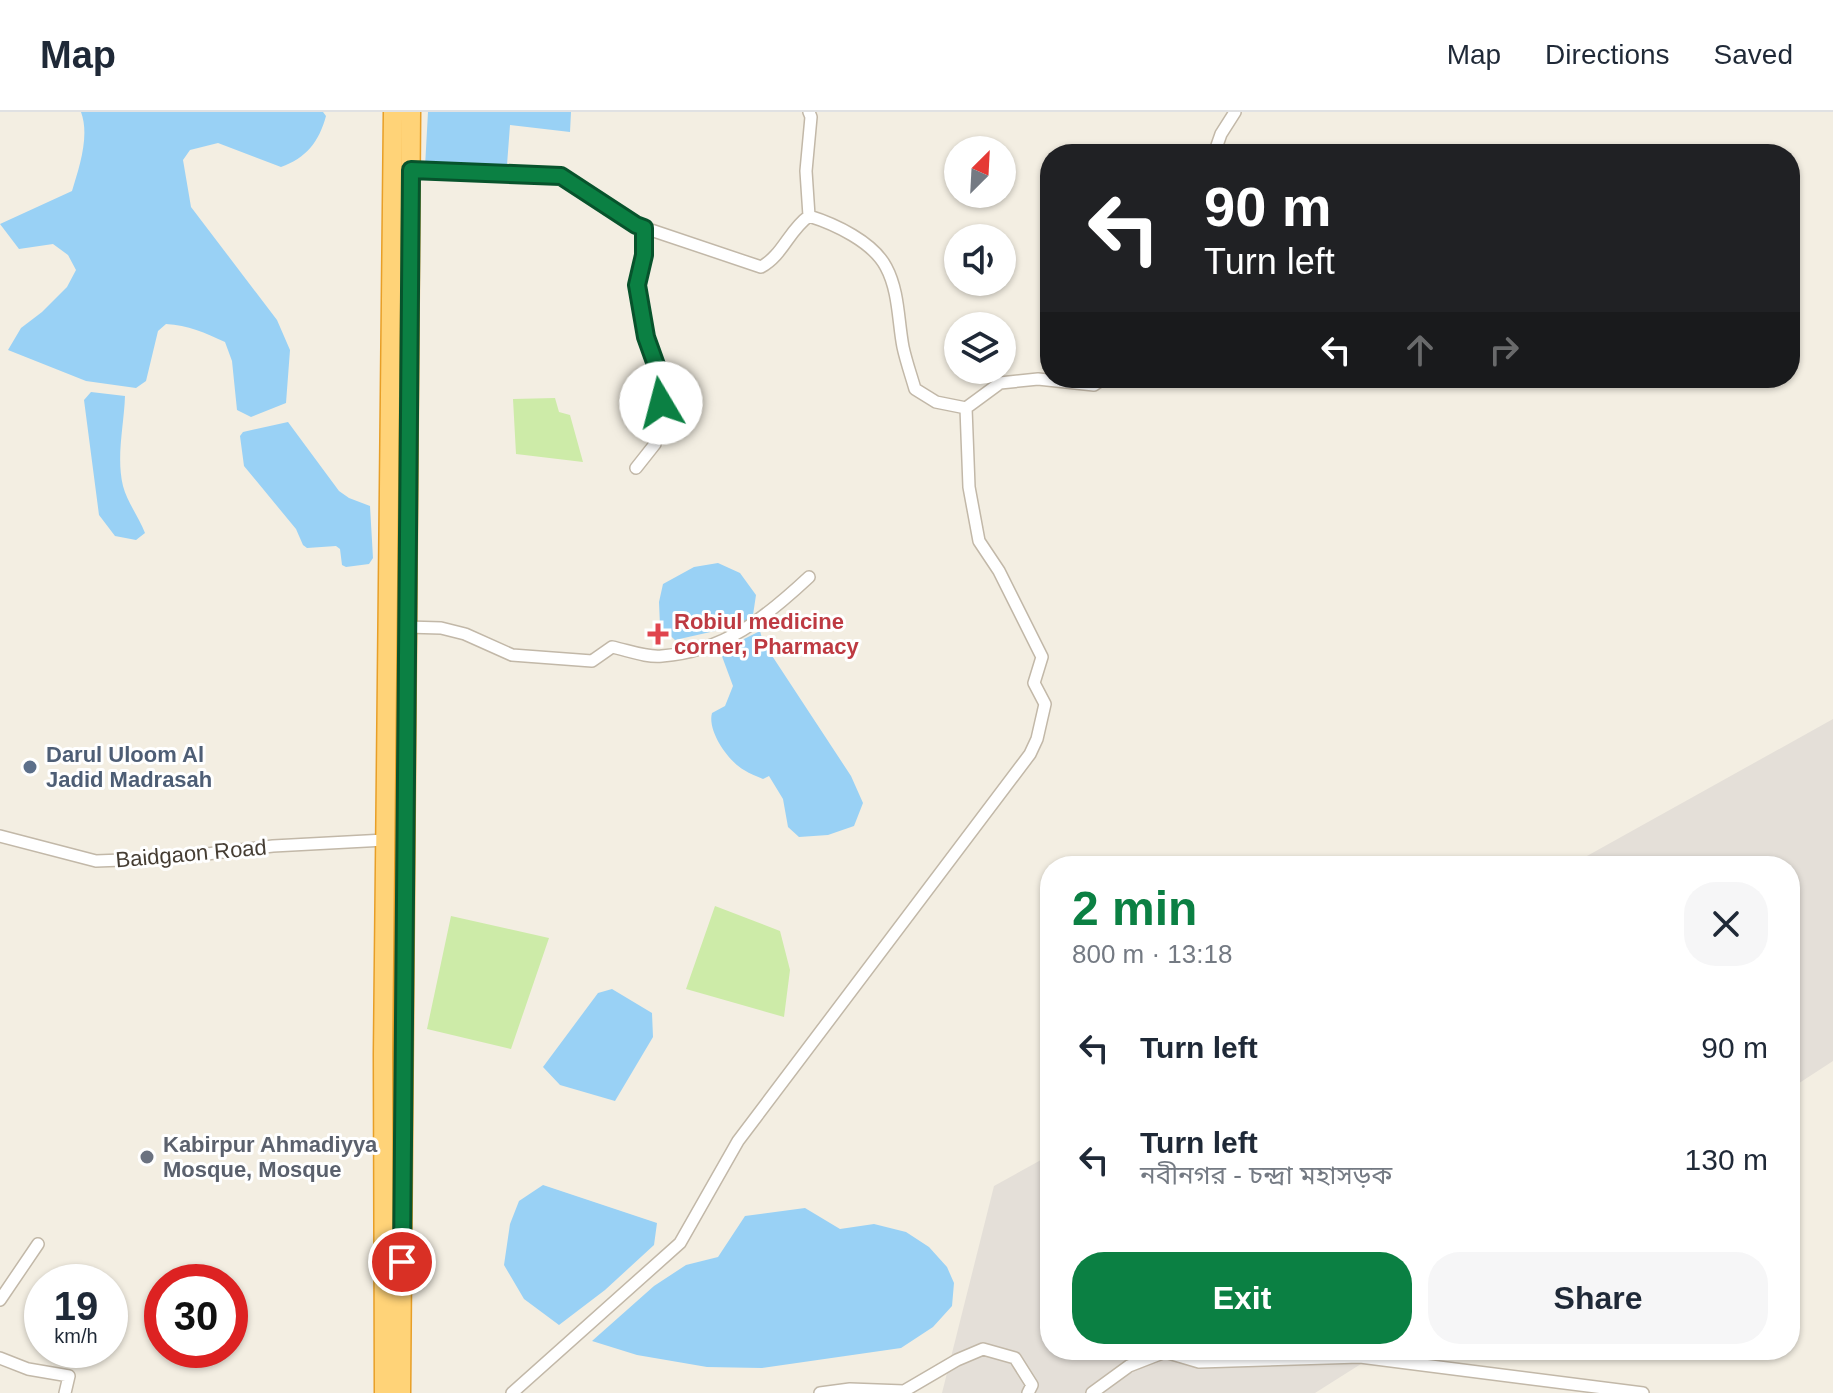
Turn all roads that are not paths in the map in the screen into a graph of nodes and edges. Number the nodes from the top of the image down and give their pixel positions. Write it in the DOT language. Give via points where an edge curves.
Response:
graph roads {
  1 [pos="393,112"];
  2 [pos="411,112"];
  3 [pos="809,112"];
  4 [pos="1235,112"];
  5 [pos="1218,144"];
  6 [pos="411,170"];
  7 [pos="809,216"];
  8 [pos="644,228"];
  9 [pos="1040,379"];
  10 [pos="966,408"];
  11 [pos="636,468"];
  12 [pos="809,577"];
  13 [pos="407,627"];
  14 [pos="0,836"];
  15 [pos="385,840"];
  16 [pos="38,1244"];
  17 [pos="0,1300"];
  18 [pos="0,1358"];
  19 [pos="1144,1360"];
  20 [pos="1192,1360"];
  21 [pos="1263,1360"];
  22 [pos="1384,1360"];
  23 [pos="400,1392"];
  24 [pos="65,1393"];
  25 [pos="512,1393"];
  26 [pos="820,1393"];
  27 [pos="1028,1393"];
  28 [pos="1092,1393"];
  29 [pos="1643,1393"];
  1 -- 15 [label="highway"];
  2 -- 6 [label="highway"];
  3 -- 7 [label="street"];
  4 -- 5 [label="street"];
  6 -- 8 [label="street" via="561,176"];
  6 -- 13 [label="highway"];
  7 -- 8 [label="street" via="761,267"];
  7 -- 10 [label="street" via="831,223 886,266 915,389 936,402"];
  8 -- 11 [label="street" via="637,285 661,403 655,444"];
  9 -- 10 [label="street" via="1000,383"];
  10 -- 25 [label="street" via="969,487 979,541 1042,657 1034,683 1045,704 1037,739 738,1141 680,1243"];
  12 -- 13 [label="street" via="766,616 734,636 659,657 612,647 592,661 512,655 465,634"];
  13 -- 23 [label="highway"];
  14 -- 15 [label="street, Baidgaon Road" via="96,861"];
  15 -- 23 [label="highway"];
  16 -- 17 [label="street"];
  18 -- 24 [label="street" via="69,1376"];
  19 -- 28 [label="street"];
  20 -- 21 [label="street"];
  22 -- 29 [label="street"];
  26 -- 27 [label="street" via="904,1391 983,1349 1015,1358 1032,1385"];
}
